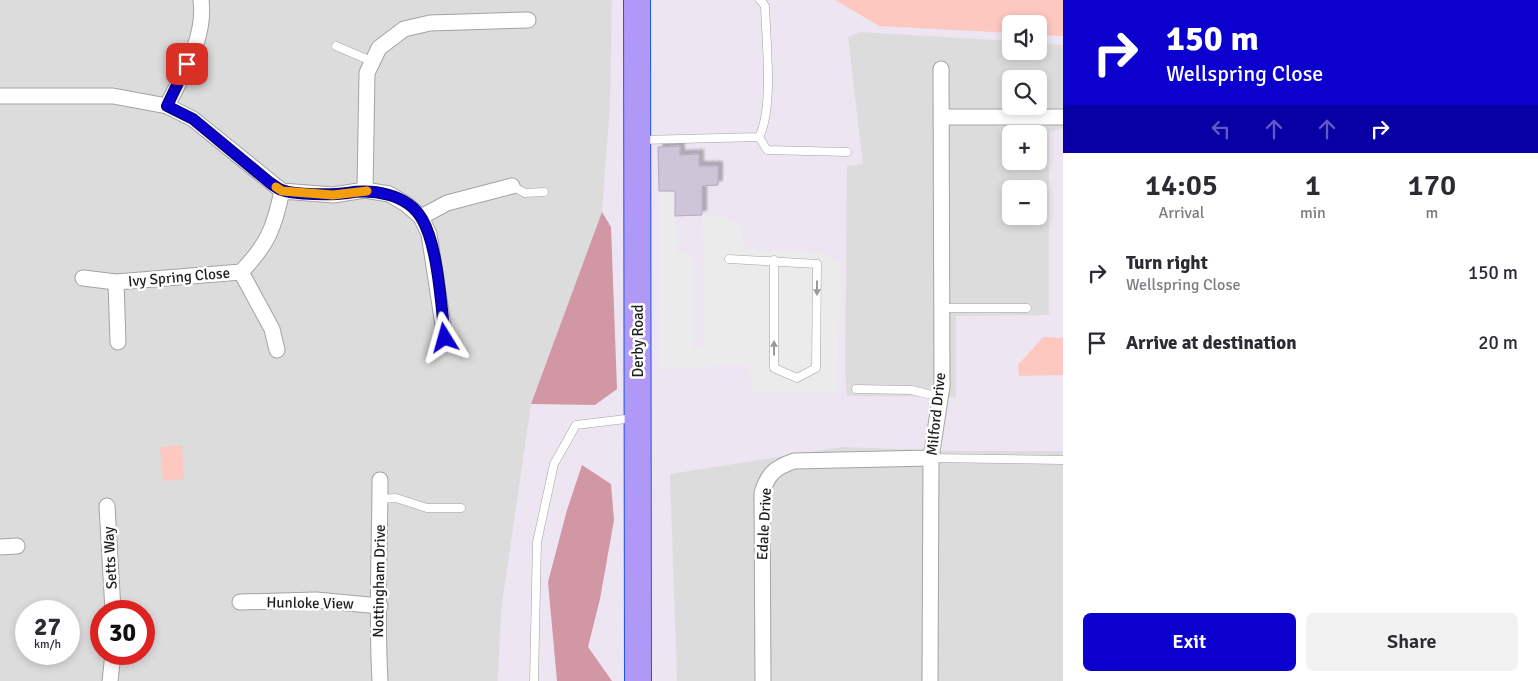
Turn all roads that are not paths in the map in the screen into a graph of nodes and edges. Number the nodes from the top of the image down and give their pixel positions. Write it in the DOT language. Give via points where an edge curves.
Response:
graph roads {
  1 [pos="201,0"];
  2 [pos="637,0"];
  3 [pos="760,0"];
  4 [pos="528,20"];
  5 [pos="336,46"];
  6 [pos="371,61"];
  7 [pos="942,69"];
  8 [pos="0,96"];
  9 [pos="167,106"];
  10 [pos="940,117"];
  11 [pos="1063,118"];
  12 [pos="759,137"];
  13 [pos="639,140"];
  14 [pos="847,152"];
  15 [pos="512,186"];
  16 [pos="364,190"];
  17 [pos="282,191"];
  18 [pos="544,192"];
  19 [pos="421,217"];
  20 [pos="729,259"];
  21 [pos="774,260"];
  22 [pos="241,272"];
  23 [pos="83,278"];
  24 [pos="116,282"];
  25 [pos="941,308"];
  26 [pos="1027,308"];
  27 [pos="445,338"];
  28 [pos="118,342"];
  29 [pos="276,350"];
  30 [pos="856,389"];
  31 [pos="940,396"];
  32 [pos="638,417"];
  33 [pos="931,458"];
  34 [pos="1063,460"];
  35 [pos="380,480"];
  36 [pos="380,499"];
  37 [pos="107,506"];
  38 [pos="461,508"];
  39 [pos="17,546"];
  40 [pos="0,547"];
  41 [pos="112,600"];
  42 [pos="240,602"];
  43 [pos="380,606"];
  44 [pos="112,665"];
  45 [pos="110,681"];
  46 [pos="380,681"];
  47 [pos="534,681"];
  48 [pos="638,681"];
  49 [pos="763,681"];
  50 [pos="930,681"];
  1 -- 9 [label="street" via="200,29 194,51"];
  2 -- 13 [label="highway, Derby Road"];
  3 -- 12 [label="lane" via="766,6 767,106 764,128"];
  4 -- 6 [label="street" via="430,23 404,29 379,48"];
  5 -- 6 [label="lane"];
  6 -- 16 [label="street" via="367,74"];
  7 -- 10 [label="street, Milford Drive"];
  8 -- 9 [label="street" via="113,96"];
  9 -- 17 [label="street" via="193,119"];
  10 -- 11 [label="street"];
  10 -- 25 [label="street, Milford Drive"];
  12 -- 13 [label="lane"];
  12 -- 14 [label="lane" via="767,150"];
  13 -- 32 [label="highway, Derby Road"];
  15 -- 18 [label="lane" via="524,192"];
  15 -- 19 [label="street" via="447,203"];
  16 -- 17 [label="street" via="333,195"];
  16 -- 19 [label="street" via="389,194"];
  17 -- 22 [label="street, Ivy Spring Close" via="276,220 261,252"];
  19 -- 27 [label="street" via="429,234"];
  20 -- 21 [label="lane"];
  21 -- 21 [label="lane, one-way" via="817,264 816,368 797,378 774,368"];
  22 -- 24 [label="street, Ivy Spring Close"];
  22 -- 29 [label="street, Ivy Spring Close" via="272,329"];
  23 -- 24 [label="street, Ivy Spring Close"];
  24 -- 28 [label="street, Ivy Spring Close"];
  25 -- 26 [label="lane"];
  25 -- 31 [label="street, Milford Drive"];
  30 -- 31 [label="lane" via="911,390"];
  31 -- 33 [label="street, Milford Drive"];
  32 -- 47 [label="lane" via="576,426 554,464 537,542"];
  32 -- 48 [label="highway, Derby Road"];
  33 -- 34 [label="lane"];
  33 -- 49 [label="street, Edale Drive" via="794,461 777,466 768,476 762,493"];
  33 -- 50 [label="street, Milford Drive"];
  35 -- 36 [label="street, Nottingham Drive"];
  36 -- 38 [label="lane" via="396,498 427,508"];
  36 -- 43 [label="street, Nottingham Drive"];
  37 -- 41 [label="street, Setts Way"];
  39 -- 40 [label="street"];
  42 -- 43 [label="street, Hunloke View" via="316,600"];
  43 -- 46 [label="street, Nottingham Drive"];
  44 -- 45 [label="street"];
}
